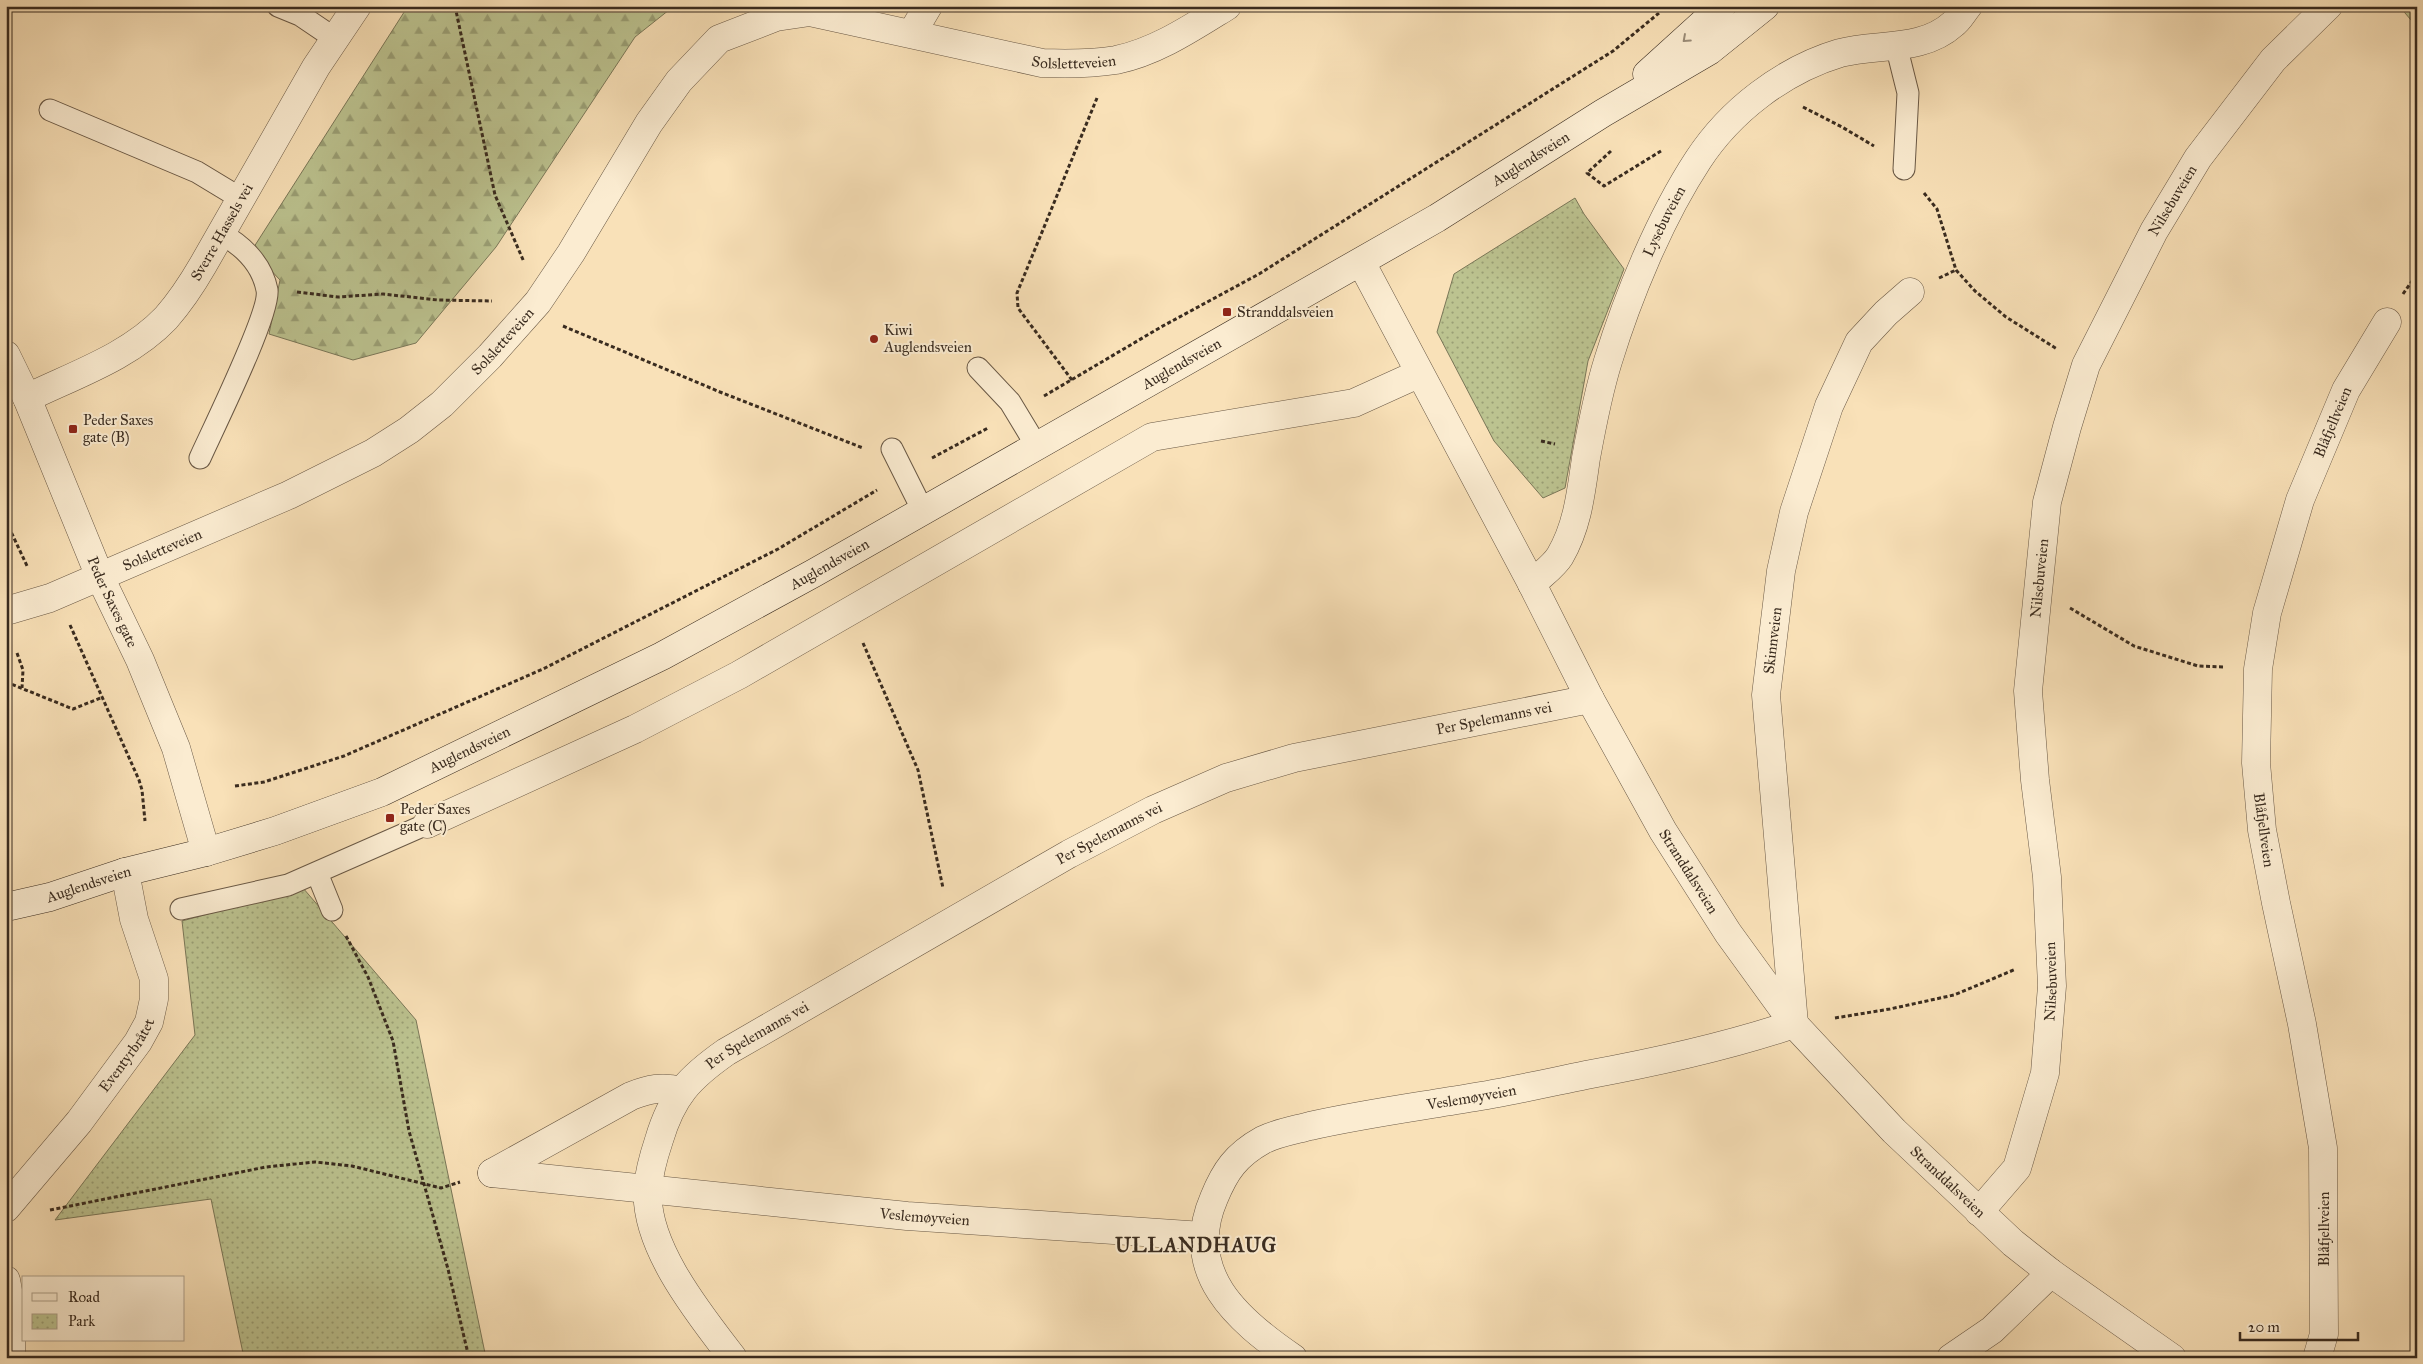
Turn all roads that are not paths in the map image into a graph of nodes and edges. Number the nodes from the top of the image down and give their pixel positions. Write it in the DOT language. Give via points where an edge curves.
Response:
graph roads {
  1 [pos="278,6"];
  2 [pos="357,6"];
  3 [pos="928,6"];
  4 [pos="1227,6"];
  5 [pos="1722,6"];
  6 [pos="1765,6"];
  7 [pos="1968,6"];
  8 [pos="2328,6"];
  9 [pos="912,33"];
  10 [pos="334,38"];
  11 [pos="1896,45"];
  12 [pos="50,110"];
  13 [pos="1603,113"];
  14 [pos="1904,169"];
  15 [pos="240,198"];
  16 [pos="220,233"];
  17 [pos="1361,262"];
  18 [pos="1910,292"];
  19 [pos="2388,322"];
  20 [pos="6,355"];
  21 [pos="978,368"];
  22 [pos="1418,374"];
  23 [pos="27,398"];
  24 [pos="1036,445"];
  25 [pos="200,458"];
  26 [pos="899,461"];
  27 [pos="923,511"];
  28 [pos="100,577"];
  29 [pos="1532,584"];
  30 [pos="6,611"];
  31 [pos="1590,699"];
  32 [pos="427,824"];
  33 [pos="206,852"];
  34 [pos="125,872"];
  35 [pos="317,873"];
  36 [pos="6,907"];
  37 [pos="181,909"];
  38 [pos="332,910"];
  39 [pos="1794,1024"];
  40 [pos="681,1091"];
  41 [pos="648,1189"];
  42 [pos="6,1208"];
  43 [pos="1978,1212"];
  44 [pos="1203,1236"];
  45 [pos="2051,1273"];
  46 [pos="6,1280"];
  47 [pos="11,1358"];
  48 [pos="733,1358"];
  49 [pos="1293,1358"];
  50 [pos="1951,1358"];
  51 [pos="2172,1358"];
  52 [pos="2317,1358"];
  1 -- 10 [label="lane" via="300,15"];
  2 -- 10 [label="street, Sverre Hassels vei"];
  3 -- 9 [label="street"];
  4 -- 9 [label="street, Solsletteveien" via="1146,51 1116,60 1076,64 1042,63"];
  5 -- 13 [label="street, Auglendsveien, one-way"];
  6 -- 13 [label="street, Auglendsveien" via="1710,51"];
  7 -- 11 [label="street, Lysebuveien" via="1953,25 1928,39"];
  8 -- 43 [label="street, Nilsebuveien" via="2273,60 2198,158 2154,231 2086,365 2047,502 2028,691 2047,877 2052,986 2044,1073 2017,1168"];
  9 -- 28 [label="street, Solsletteveien" via="810,12 776,17 720,39 679,81 650,122 572,253 538,302 442,404 373,453 289,495"];
  10 -- 15 [label="street, Sverre Hassels vei"];
  11 -- 14 [label="lane" via="1908,93"];
  11 -- 29 [label="street, Lysebuveien" via="1841,53 1805,66 1764,92 1727,123 1698,160 1644,264 1608,360 1596,404 1575,525 1559,558"];
  12 -- 15 [label="lane" via="197,172"];
  13 -- 17 [label="street, Auglendsveien"];
  15 -- 16 [label="street, Sverre Hassels vei"];
  16 -- 23 [label="street, Sverre Hassels vei" via="185,294 165,319 135,344"];
  16 -- 25 [label="lane" via="238,243 261,272 267,292 249,350"];
  17 -- 22 [label="street, Stranddalsveien"];
  17 -- 24 [label="street, Auglendsveien"];
  18 -- 39 [label="street, Skinnveien" via="1859,342 1829,406 1794,512 1781,571 1766,695"];
  19 -- 52 [label="street, Blåfjellveien" via="2346,390 2300,500 2267,613 2258,669 2256,763 2262,830 2302,1024 2323,1148 2324,1334"];
  20 -- 23 [label="street, Peder Saxes gate"];
  21 -- 24 [label="lane" via="1010,402"];
  22 -- 29 [label="street, Stranddalsveien"];
  22 -- 32 [label="street" via="1354,403 1152,437 738,675 635,729"];
  23 -- 28 [label="street, Peder Saxes gate"];
  24 -- 27 [label="street, Auglendsveien"];
  26 -- 27 [label="lane"];
  27 -- 33 [label="street, Auglendsveien" via="662,656 382,792"];
  28 -- 30 [label="street, Solsletteveien" via="50,598"];
  28 -- 33 [label="street, Peder Saxes gate" via="140,660 176,748"];
  29 -- 31 [label="street, Stranddalsveien"];
  31 -- 39 [label="street, Stranddalsveien" via="1663,831 1728,933"];
  31 -- 40 [label="street, Per Spelemanns vei" via="1294,758 1226,778 1153,810 950,923 726,1052 699,1070"];
  32 -- 35 [label="lane"];
  33 -- 34 [label="street, Auglendsveien"];
  34 -- 36 [label="street, Auglendsveien" via="50,897"];
  34 -- 42 [label="street, Eventyrbråtet" via="134,919 154,979 149,1022 79,1122"];
  35 -- 37 [label="lane" via="288,885"];
  35 -- 38 [label="lane"];
  39 -- 43 [label="street, Stranddalsveien" via="1894,1131"];
  39 -- 44 [label="street, Veslemøyveien" via="1697,1053 1470,1098 1347,1118 1266,1139 1226,1170 1208,1211"];
  40 -- 41 [label="street, Per Spelemanns vei" via="665,1119"];
  40 -- 41 [label="street" via="667,1087 650,1088 630,1096 492,1173"];
  41 -- 44 [label="street, Veslemøyveien" via="907,1216"];
  41 -- 48 [label="street, Per Spelemanns vei" via="656,1235 672,1270"];
  43 -- 45 [label="street, Stranddalsveien"];
  44 -- 49 [label="street, Veslemøyveien" via="1207,1265 1223,1297 1242,1319"];
  45 -- 50 [label="street" via="1992,1330"];
  45 -- 51 [label="street, Stranddalsveien"];
  46 -- 47 [label="street" via="12,1312"];
}
